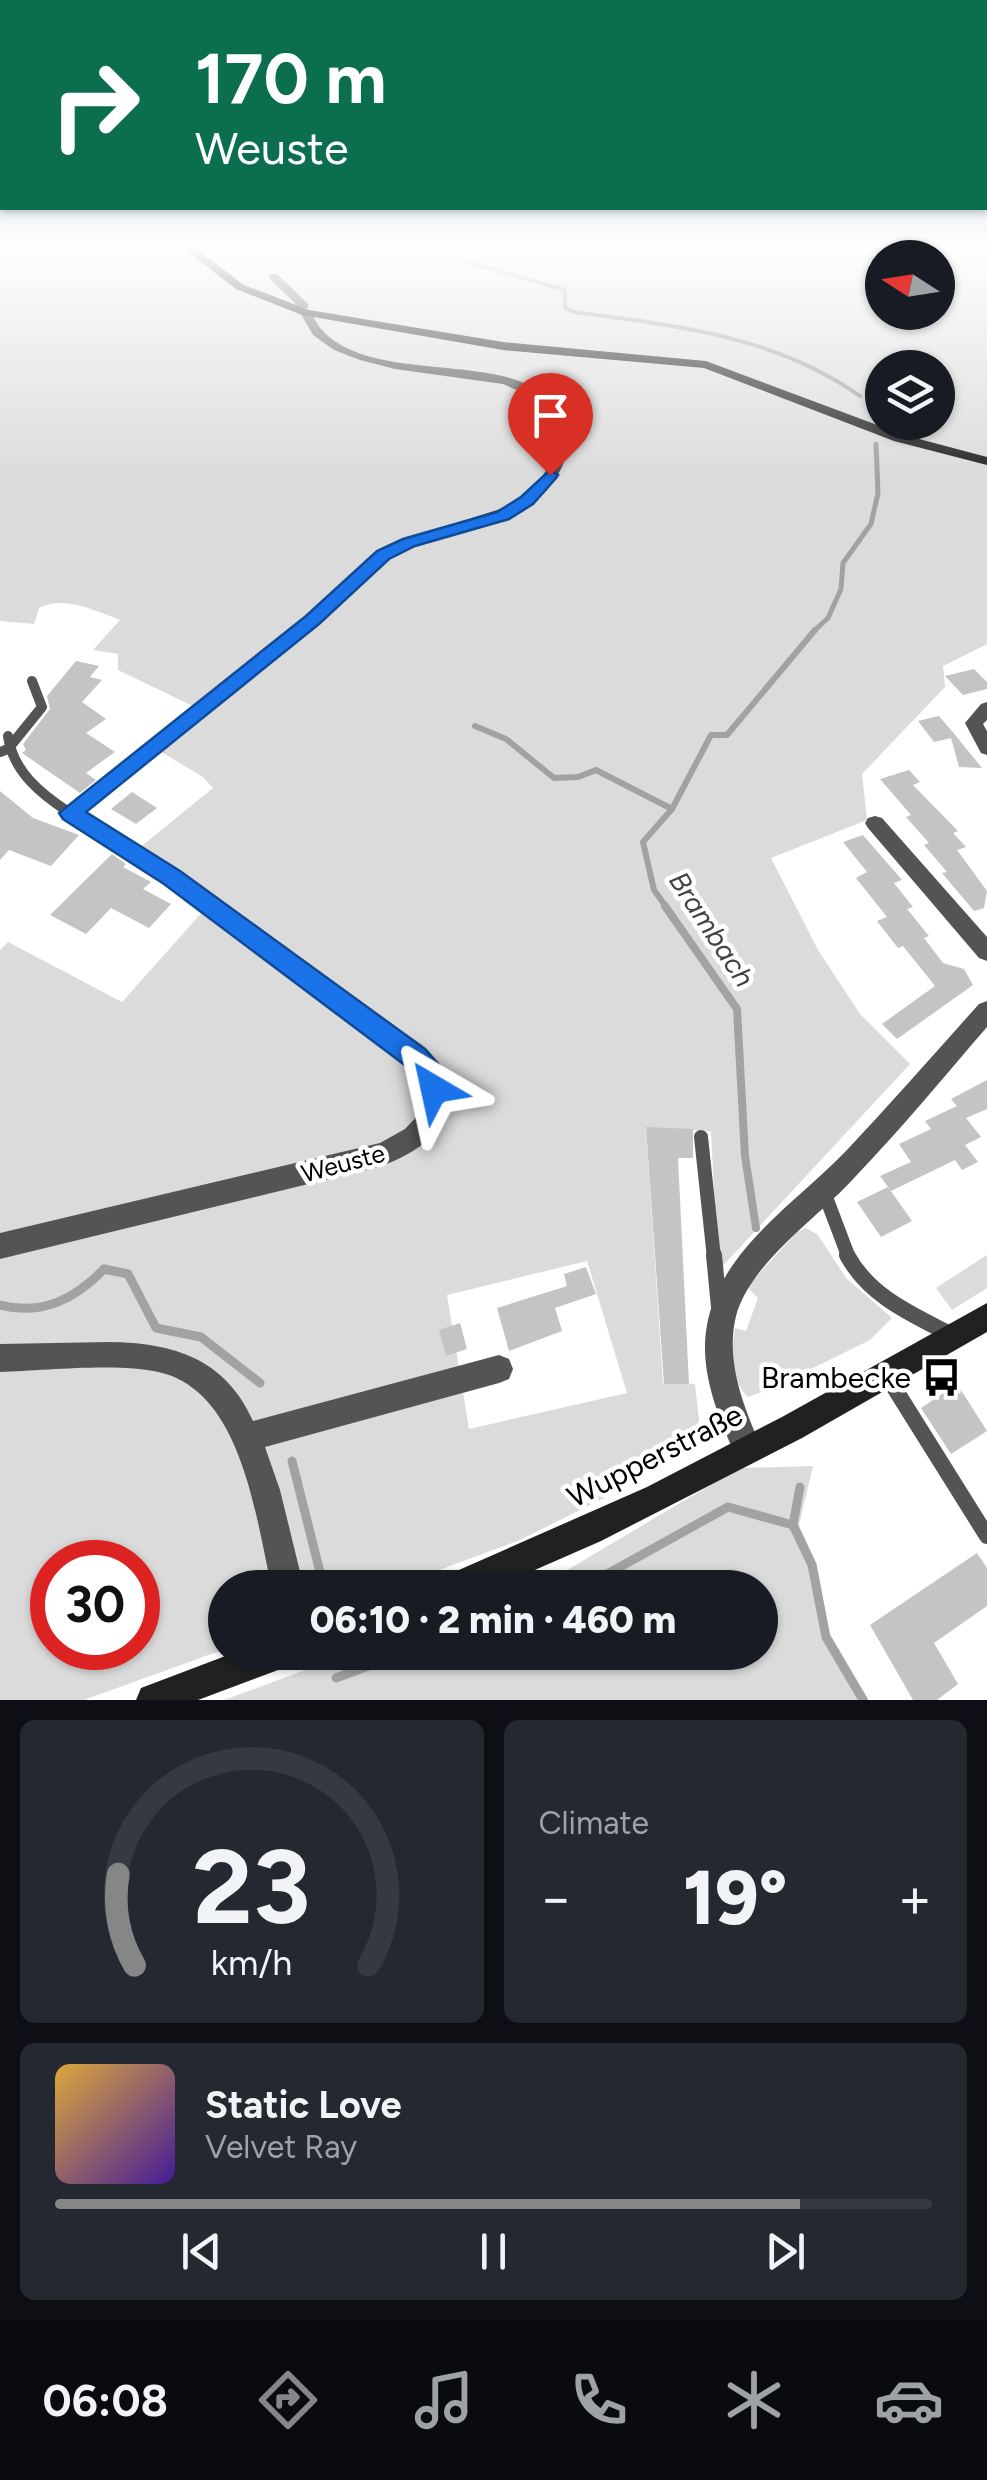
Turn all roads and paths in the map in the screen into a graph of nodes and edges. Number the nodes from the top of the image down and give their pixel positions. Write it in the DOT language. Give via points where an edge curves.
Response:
graph roads {
  1 [pos="309,322"];
  2 [pos="379,322"];
  3 [pos="987,461"];
  4 [pos="32,681"];
  5 [pos="987,708"];
  6 [pos="5,746"];
  7 [pos="987,748"];
  8 [pos="70,813"];
  9 [pos="875,823"];
  10 [pos="987,952"];
  11 [pos="987,1011"];
  12 [pos="701,1137"];
  13 [pos="824,1192"];
  14 [pos="0,1246"];
  15 [pos="987,1317"];
  16 [pos="722,1321"];
  17 [pos="954,1336"];
  18 [pos="0,1358"];
  19 [pos="499,1370"];
  20 [pos="885,1374"];
  21 [pos="248,1437"];
  22 [pos="747,1448"];
  23 [pos="987,1536"];
  24 [pos="283,1570"];
  25 [pos="500,1570"];
  26 [pos="234,1670"];
  27 [pos="153,1700"];
  1 -- 8 [label="street" via="330,340 392,366 522,387 560,423 558,463 518,508 383,555"];
  2 -- 3 [label="main road" via="520,348 706,365 899,438"];
  4 -- 6 [label="lane" via="42,707"];
  5 -- 7 [label="street" via="974,723"];
  6 -- 8 [label="lane, Weuste" via="41,796"];
  8 -- 14 [label="street, Weuste" via="172,878 416,1058 430,1074 435,1103 425,1131 382,1154"];
  9 -- 10 [label="street"];
  11 -- 13 [label="street"];
  12 -- 16 [label="lane"];
  13 -- 16 [label="street" via="745,1272"];
  13 -- 17 [label="lane" via="854,1272 907,1312"];
  15 -- 17 [label="main road, Wupperstraße"];
  16 -- 22 [label="street" via="724,1396"];
  17 -- 20 [label="main road, Wupperstraße"];
  18 -- 21 [label="street" via="166,1360 198,1372"];
  19 -- 21 [label="street"];
  20 -- 22 [label="main road, Wupperstraße"];
  20 -- 23 [label="lane"];
  21 -- 24 [label="street"];
  22 -- 25 [label="main road, Wupperstraße"];
  26 -- 27 [label="main road"];
}
